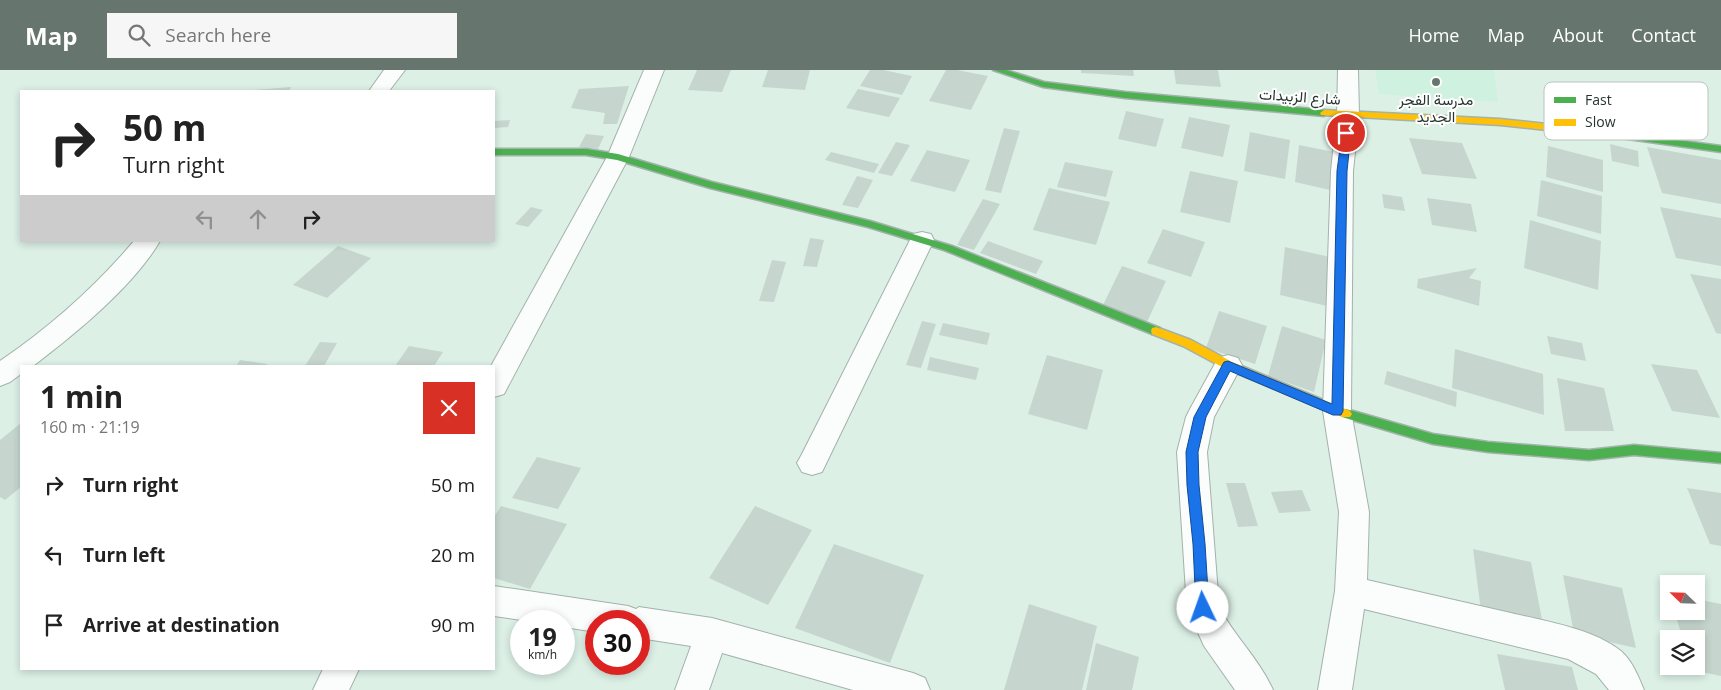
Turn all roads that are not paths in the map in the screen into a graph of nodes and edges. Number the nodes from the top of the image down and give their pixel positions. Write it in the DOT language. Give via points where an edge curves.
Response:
graph roads {
  1 [pos="395,70"];
  2 [pos="654,70"];
  3 [pos="1348,70"];
  4 [pos="1005,71"];
  5 [pos="380,90"];
  6 [pos="1348,114"];
  7 [pos="1544,127"];
  8 [pos="1659,140"];
  9 [pos="1721,149"];
  10 [pos="495,152"];
  11 [pos="618,157"];
  12 [pos="922,240"];
  13 [pos="147,242"];
  14 [pos="1228,365"];
  15 [pos="0,375"];
  16 [pos="495,384"];
  17 [pos="1337,411"];
  18 [pos="1721,458"];
  19 [pos="812,463"];
  20 [pos="1351,591"];
  21 [pos="495,600"];
  22 [pos="585,614"];
  23 [pos="650,625"];
  24 [pos="712,634"];
  25 [pos="341,670"];
  26 [pos="330,690"];
  27 [pos="692,690"];
  28 [pos="913,690"];
  29 [pos="1256,690"];
  30 [pos="1335,690"];
  31 [pos="1627,690"];
  1 -- 5 [label="street"];
  2 -- 11 [label="street"];
  3 -- 6 [label="street"];
  4 -- 6 [label="street, شارع الزبيدات" via="1043,84 1125,95"];
  6 -- 7 [label="street, شارع الزبيدات"];
  6 -- 17 [label="street" via="1342,171"];
  8 -- 9 [label="street, شارع الزبيدات"];
  10 -- 11 [label="street" via="586,152"];
  11 -- 12 [label="street" via="710,186 870,224"];
  11 -- 16 [label="street"];
  12 -- 14 [label="street" via="1187,343"];
  12 -- 19 [label="street"];
  13 -- 15 [label="street" via="125,270 73,321"];
  14 -- 17 [label="street"];
  14 -- 29 [label="street" via="1200,417 1192,452 1203,608 1216,635"];
  17 -- 18 [label="street" via="1433,439 1488,447 1589,455 1634,450"];
  17 -- 20 [label="street" via="1354,512"];
  20 -- 30 [label="street"];
  20 -- 31 [label="street" via="1590,650 1608,662 1624,680"];
  21 -- 22 [label="street"];
  23 -- 24 [label="street"];
  24 -- 27 [label="street"];
  24 -- 28 [label="street"];
  25 -- 26 [label="street"];
}
